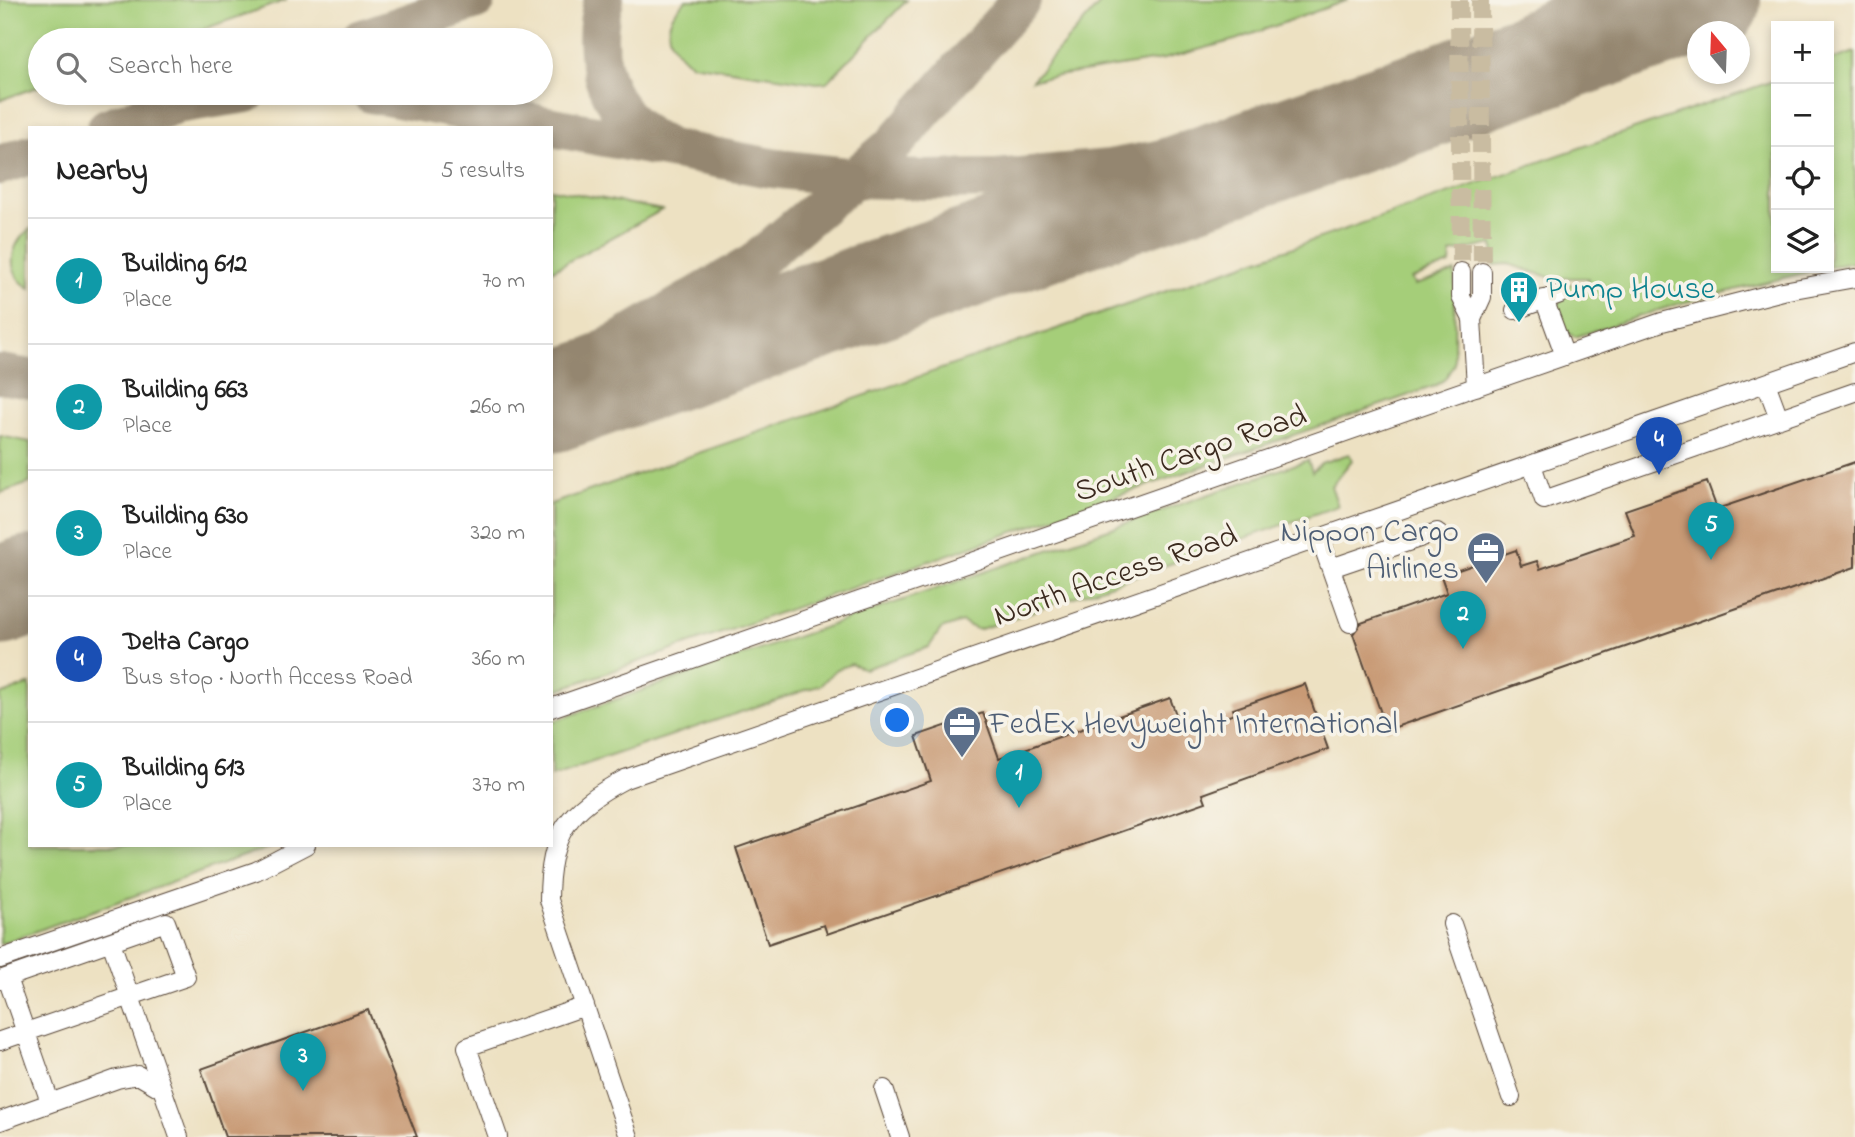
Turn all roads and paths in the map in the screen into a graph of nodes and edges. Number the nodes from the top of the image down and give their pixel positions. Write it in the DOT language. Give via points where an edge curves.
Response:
graph roads {
  1 [pos="1461,272"];
  2 [pos="1482,272"];
  3 [pos="1855,278"];
  4 [pos="1515,310"];
  5 [pos="1472,319"];
  6 [pos="1855,352"];
  7 [pos="1565,356"];
  8 [pos="1766,383"];
  9 [pos="1476,387"];
  10 [pos="1855,392"];
  11 [pos="1779,418"];
  12 [pos="1532,465"];
  13 [pos="1378,518"];
  14 [pos="1437,532"];
  15 [pos="1320,538"];
  16 [pos="1389,549"];
  17 [pos="1331,568"];
  18 [pos="1350,623"];
  19 [pos="553,707"];
  20 [pos="302,847"];
  21 [pos="1452,924"];
  22 [pos="111,942"];
  23 [pos="0,959"];
  24 [pos="4,979"];
  25 [pos="130,996"];
  26 [pos="585,1006"];
  27 [pos="26,1032"];
  28 [pos="0,1041"];
  29 [pos="162,1089"];
  30 [pos="884,1089"];
  31 [pos="1511,1097"];
  32 [pos="50,1102"];
  33 [pos="0,1121"];
  34 [pos="179,1137"];
  35 [pos="498,1137"];
  36 [pos="629,1137"];
  37 [pos="900,1137"];
  1 -- 5 [label="street" via="1461,297"];
  2 -- 5 [label="street" via="1482,297"];
  3 -- 7 [label="street, South Cargo Road" via="1783,291 1662,323"];
  4 -- 7 [label="street" via="1552,297"];
  5 -- 9 [label="street"];
  6 -- 8 [label="street, North Access Road"];
  7 -- 9 [label="street, South Cargo Road"];
  8 -- 11 [label="street"];
  8 -- 12 [label="street, North Access Road"];
  9 -- 19 [label="street, South Cargo Road"];
  10 -- 11 [label="street"];
  11 -- 12 [label="street" via="1544,500"];
  12 -- 13 [label="street, North Access Road"];
  13 -- 15 [label="street, North Access Road"];
  13 -- 16 [label="street"];
  14 -- 16 [label="street"];
  15 -- 17 [label="street"];
  15 -- 26 [label="street, North Access Road" via="625,779 591,797 568,822 553,851 549,872 549,900"];
  16 -- 17 [label="street"];
  17 -- 18 [label="street"];
  20 -- 23 [label="street" via="256,871"];
  21 -- 31 [label="street"];
  22 -- 24 [label="street"];
  22 -- 25 [label="street"];
  22 -- 25 [label="street" via="166,922 186,977"];
  24 -- 27 [label="street"];
  25 -- 27 [label="street"];
  25 -- 29 [label="street"];
  26 -- 35 [label="street" via="467,1047"];
  26 -- 36 [label="street"];
  27 -- 28 [label="street"];
  27 -- 32 [label="street"];
  29 -- 32 [label="street" via="138,1075"];
  29 -- 34 [label="street"];
  30 -- 37 [label="street"];
  32 -- 33 [label="street"];
}
